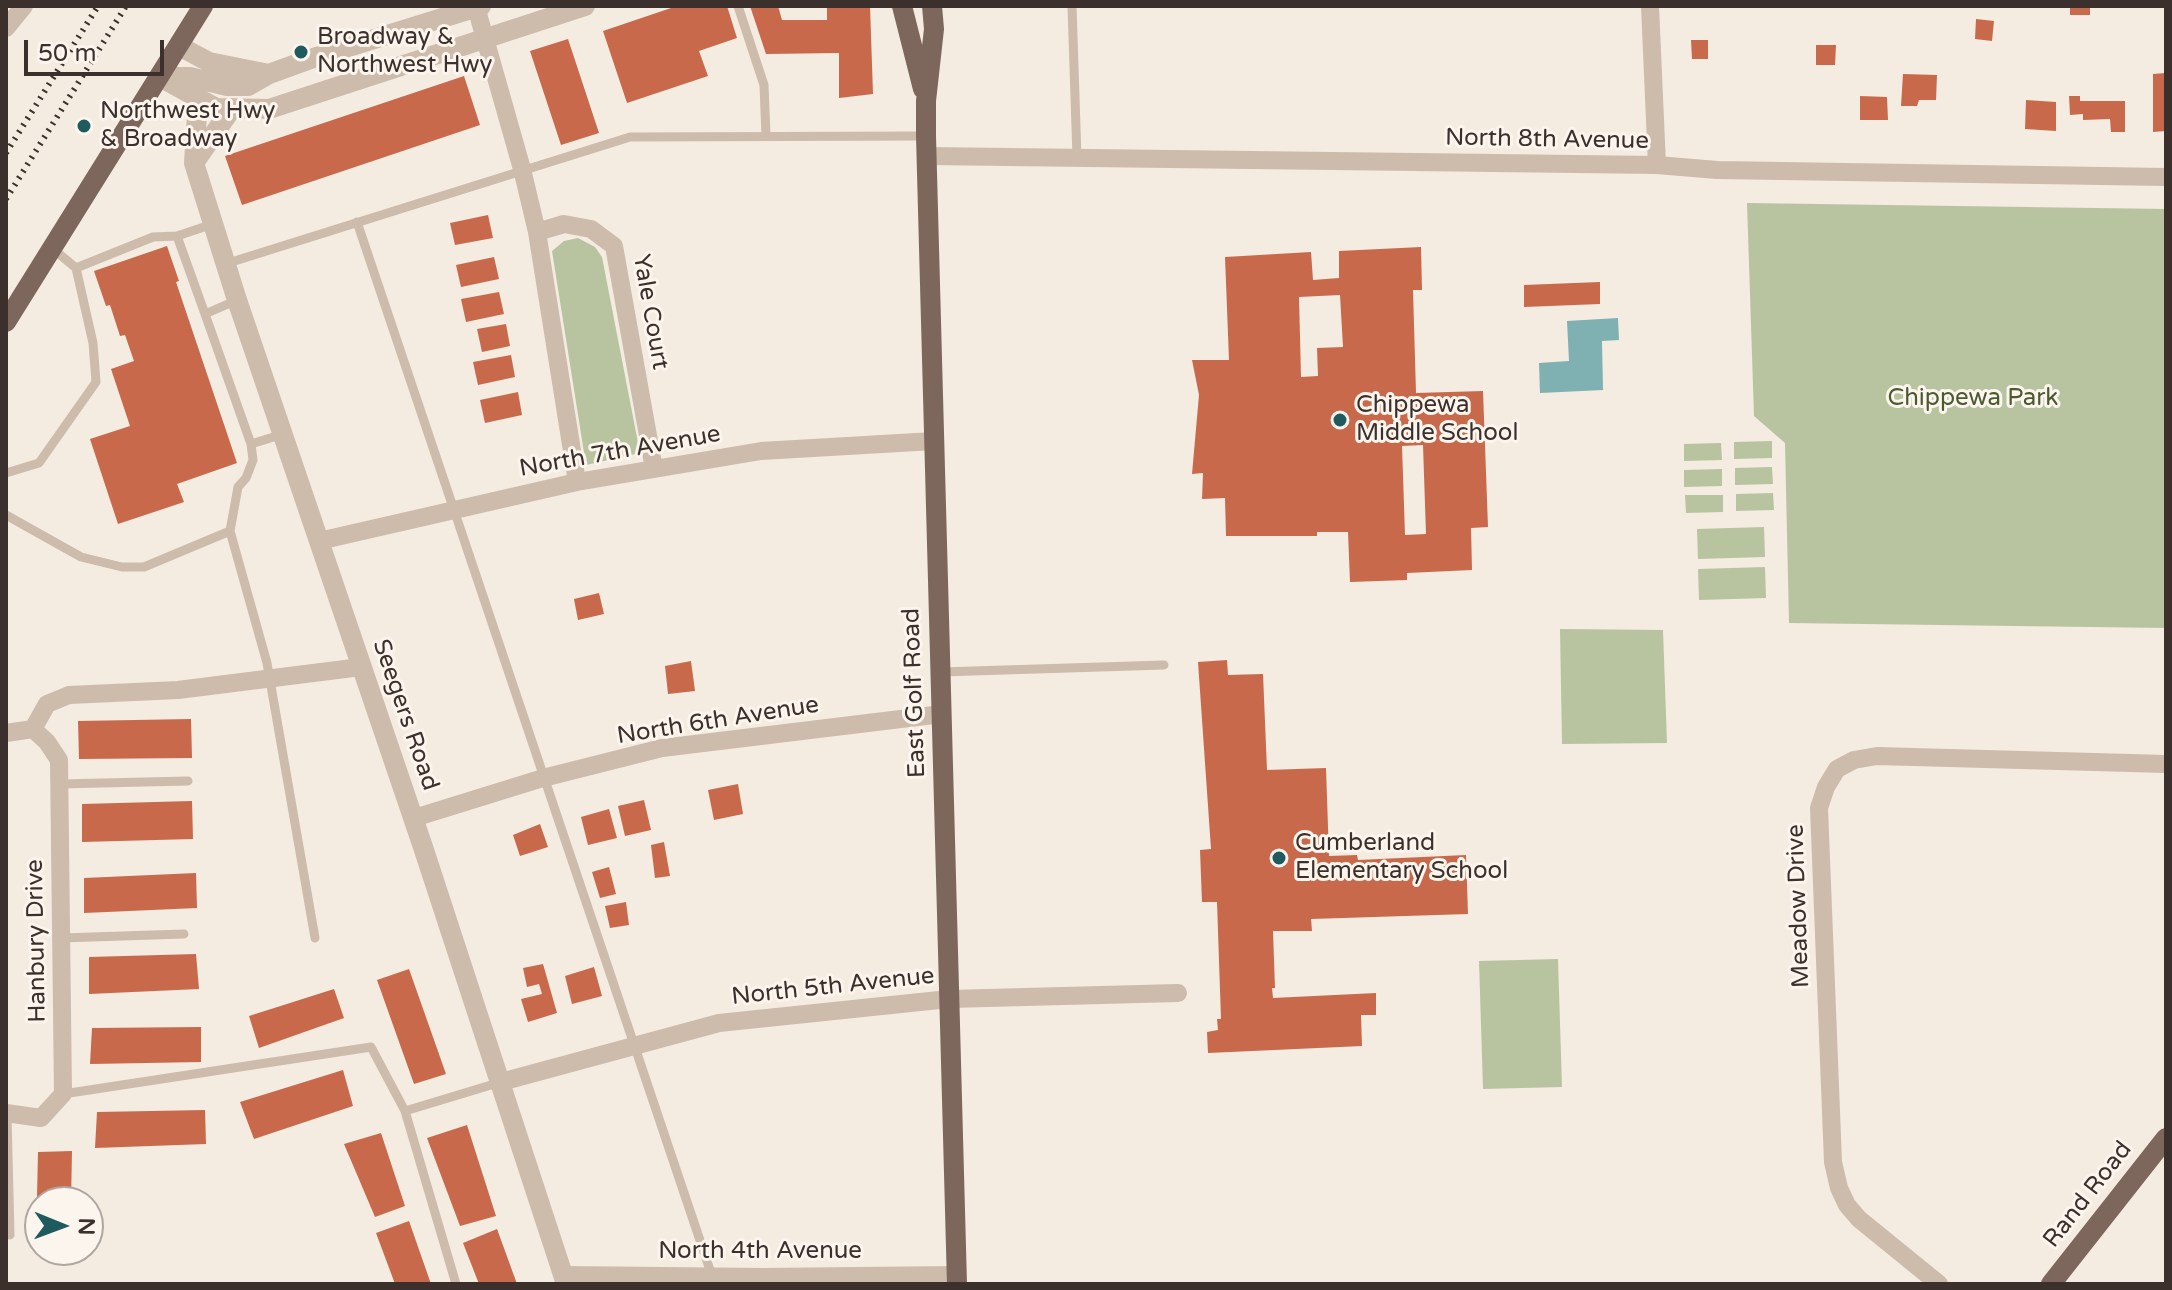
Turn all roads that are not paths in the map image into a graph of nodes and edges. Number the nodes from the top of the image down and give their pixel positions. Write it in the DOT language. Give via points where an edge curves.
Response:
graph roads {
  1 [pos="24,6"];
  2 [pos="203,6"];
  3 [pos="585,6"];
  4 [pos="738,6"];
  5 [pos="902,6"];
  6 [pos="932,6"];
  7 [pos="1072,6"];
  8 [pos="1650,6"];
  9 [pos="470,8"];
  10 [pos="6,28"];
  11 [pos="484,40"];
  12 [pos="179,46"];
  13 [pos="269,74"];
  14 [pos="160,77"];
  15 [pos="198,98"];
  16 [pos="926,101"];
  17 [pos="232,108"];
  18 [pos="766,136"];
  19 [pos="926,146"];
  20 [pos="1077,158"];
  21 [pos="194,163"];
  22 [pos="1657,165"];
  23 [pos="522,169"];
  24 [pos="2166,177"];
  25 [pos="357,222"];
  26 [pos="213,224"];
  27 [pos="537,232"];
  28 [pos="177,236"];
  29 [pos="52,248"];
  30 [pos="225,264"];
  31 [pos="76,268"];
  32 [pos="237,300"];
  33 [pos="205,314"];
  34 [pos="6,322"];
  35 [pos="283,434"];
  36 [pos="934,441"];
  37 [pos="251,444"];
  38 [pos="654,469"];
  39 [pos="6,473"];
  40 [pos="577,482"];
  41 [pos="455,508"];
  42 [pos="6,515"];
  43 [pos="230,531"];
  44 [pos="319,541"];
  45 [pos="1164,665"];
  46 [pos="361,667"];
  47 [pos="941,672"];
  48 [pos="270,679"];
  49 [pos="942,714"];
  50 [pos="33,729"];
  51 [pos="6,733"];
  52 [pos="2166,764"];
  53 [pos="543,778"];
  54 [pos="188,781"];
  55 [pos="59,784"];
  56 [pos="414,818"];
  57 [pos="184,934"];
  58 [pos="61,938"];
  59 [pos="315,938"];
  60 [pos="1178,993"];
  61 [pos="949,999"];
  62 [pos="633,1046"];
  63 [pos="501,1082"];
  64 [pos="63,1094"];
  65 [pos="405,1111"];
  66 [pos="6,1114"];
  67 [pos="2166,1138"];
  68 [pos="10,1235"];
  69 [pos="712,1276"];
  70 [pos="957,1279"];
  71 [pos="565,1280"];
  72 [pos="763,1281"];
  73 [pos="456,1284"];
  74 [pos="1939,1284"];
  75 [pos="2051,1284"];
  1 -- 10 [label="street"];
  2 -- 12 [label="main road"];
  3 -- 11 [label="street"];
  4 -- 18 [label="lane" via="764,85"];
  5 -- 16 [label="main road, East Golf Road"];
  6 -- 16 [label="main road, East Golf Road"];
  7 -- 20 [label="lane"];
  8 -- 22 [label="street"];
  9 -- 11 [label="street"];
  9 -- 13 [label="street"];
  11 -- 17 [label="street" via="269,109"];
  11 -- 23 [label="street"];
  12 -- 13 [label="street" via="209,62"];
  12 -- 14 [label="main road"];
  13 -- 14 [label="street" via="248,86"];
  14 -- 15 [label="street"];
  14 -- 29 [label="main road"];
  15 -- 17 [label="street" via="216,108"];
  15 -- 21 [label="street, Seegers Road"];
  16 -- 19 [label="main road, East Golf Road"];
  17 -- 21 [label="street"];
  18 -- 19 [label="lane"];
  18 -- 23 [label="lane" via="630,137"];
  19 -- 20 [label="street, North 8th Avenue"];
  19 -- 36 [label="main road, East Golf Road"];
  20 -- 22 [label="street, North 8th Avenue"];
  21 -- 26 [label="street, Seegers Road"];
  22 -- 24 [label="street, North 8th Avenue"];
  23 -- 25 [label="lane"];
  23 -- 27 [label="street"];
  25 -- 30 [label="lane"];
  25 -- 41 [label="lane"];
  26 -- 28 [label="lane"];
  26 -- 30 [label="street, Seegers Road"];
  27 -- 38 [label="street, Yale Court" via="564,224 591,229 614,246"];
  27 -- 40 [label="street"];
  28 -- 31 [label="lane" via="153,237"];
  28 -- 33 [label="lane"];
  29 -- 31 [label="lane"];
  29 -- 34 [label="main road"];
  30 -- 32 [label="street, Seegers Road"];
  31 -- 39 [label="lane" via="96,382 39,463"];
  32 -- 33 [label="lane"];
  32 -- 35 [label="street, Seegers Road"];
  33 -- 37 [label="lane"];
  35 -- 37 [label="lane"];
  35 -- 44 [label="street, Seegers Road"];
  36 -- 38 [label="street, North 7th Avenue" via="761,451"];
  36 -- 47 [label="main road, East Golf Road"];
  37 -- 43 [label="lane" via="253,460 238,487"];
  38 -- 40 [label="street, North 7th Avenue"];
  40 -- 41 [label="street, North 7th Avenue"];
  41 -- 44 [label="street, North 7th Avenue"];
  41 -- 53 [label="lane"];
  42 -- 43 [label="lane" via="81,557 122,567 144,567"];
  43 -- 48 [label="lane"];
  44 -- 46 [label="street, Seegers Road"];
  45 -- 47 [label="lane"];
  46 -- 48 [label="street"];
  46 -- 56 [label="street, Seegers Road"];
  47 -- 49 [label="main road, East Golf Road"];
  48 -- 50 [label="street" via="69,695 47,704"];
  48 -- 59 [label="lane"];
  49 -- 53 [label="street, North 6th Avenue" via="662,748"];
  49 -- 61 [label="main road, East Golf Road"];
  50 -- 51 [label="street"];
  50 -- 55 [label="street, Hanbury Drive" via="59,760"];
  52 -- 74 [label="street, Meadow Drive" via="1877,756 1837,769 1826,787 1819,808 1833,1162 1839,1188 1859,1219"];
  53 -- 56 [label="street, North 6th Avenue"];
  53 -- 62 [label="lane"];
  54 -- 55 [label="lane"];
  55 -- 58 [label="street, Hanbury Drive"];
  56 -- 63 [label="street, Seegers Road"];
  57 -- 58 [label="lane"];
  58 -- 64 [label="street, Hanbury Drive"];
  60 -- 61 [label="street, North 5th Avenue"];
  61 -- 62 [label="street, North 5th Avenue" via="719,1023"];
  61 -- 70 [label="main road, East Golf Road"];
  62 -- 63 [label="street, North 5th Avenue"];
  62 -- 69 [label="lane"];
  63 -- 65 [label="lane"];
  63 -- 71 [label="street, Seegers Road"];
  64 -- 65 [label="lane" via="371,1047"];
  64 -- 66 [label="street" via="41,1118"];
  65 -- 73 [label="lane"];
  66 -- 68 [label="lane"];
  67 -- 75 [label="main road, Rand Road"];
  69 -- 71 [label="street, North 4th Avenue"];
  69 -- 72 [label="street, North 4th Avenue"];
  70 -- 72 [label="street, North 4th Avenue"];
}
